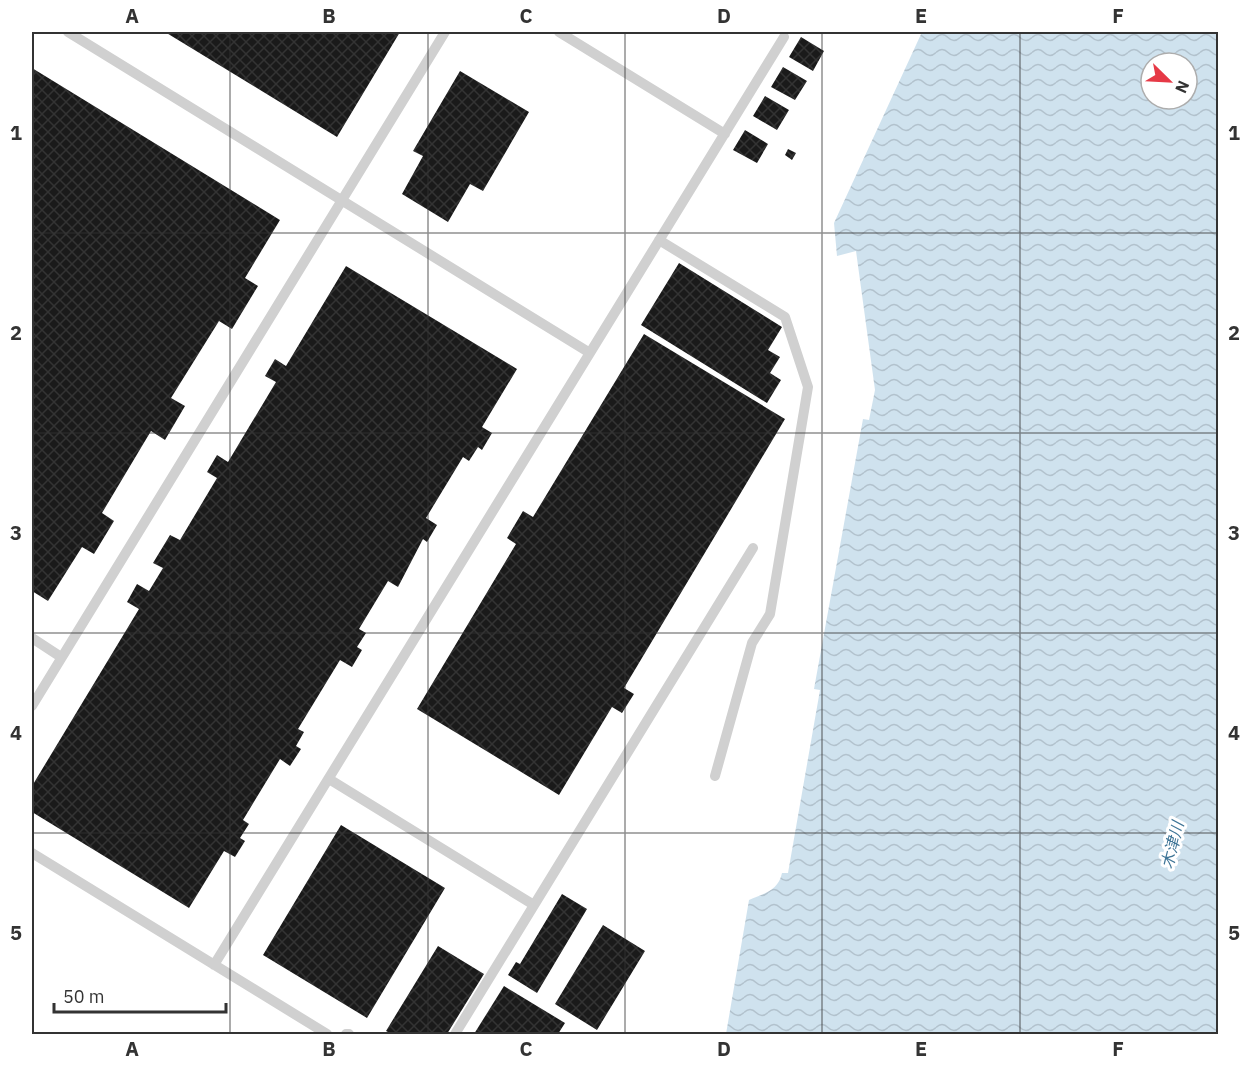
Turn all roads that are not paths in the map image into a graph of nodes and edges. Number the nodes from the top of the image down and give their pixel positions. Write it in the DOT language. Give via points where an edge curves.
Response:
graph roads {
  1 [pos="68,32"];
  2 [pos="445,32"];
  3 [pos="559,32"];
  4 [pos="784,37"];
  5 [pos="724,134"];
  6 [pos="342,200"];
  7 [pos="659,240"];
  8 [pos="590,353"];
  9 [pos="753,548"];
  10 [pos="32,638"];
  11 [pos="62,657"];
  12 [pos="32,706"];
  13 [pos="714,776"];
  14 [pos="329,779"];
  15 [pos="32,853"];
  16 [pos="534,905"];
  17 [pos="214,965"];
  18 [pos="327,1035"];
  19 [pos="455,1035"];
  1 -- 6 [label="lane"];
  2 -- 6 [label="lane"];
  3 -- 5 [label="lane"];
  4 -- 5 [label="lane"];
  5 -- 7 [label="lane"];
  6 -- 8 [label="lane"];
  6 -- 11 [label="lane"];
  7 -- 8 [label="lane"];
  7 -- 13 [label="lane" via="785,317 808,387 770,614 752,643"];
  8 -- 14 [label="lane"];
  9 -- 16 [label="lane"];
  10 -- 11 [label="lane"];
  11 -- 12 [label="lane"];
  14 -- 16 [label="lane"];
  14 -- 17 [label="lane"];
  15 -- 17 [label="lane"];
  16 -- 19 [label="lane"];
  17 -- 18 [label="lane"];
}
